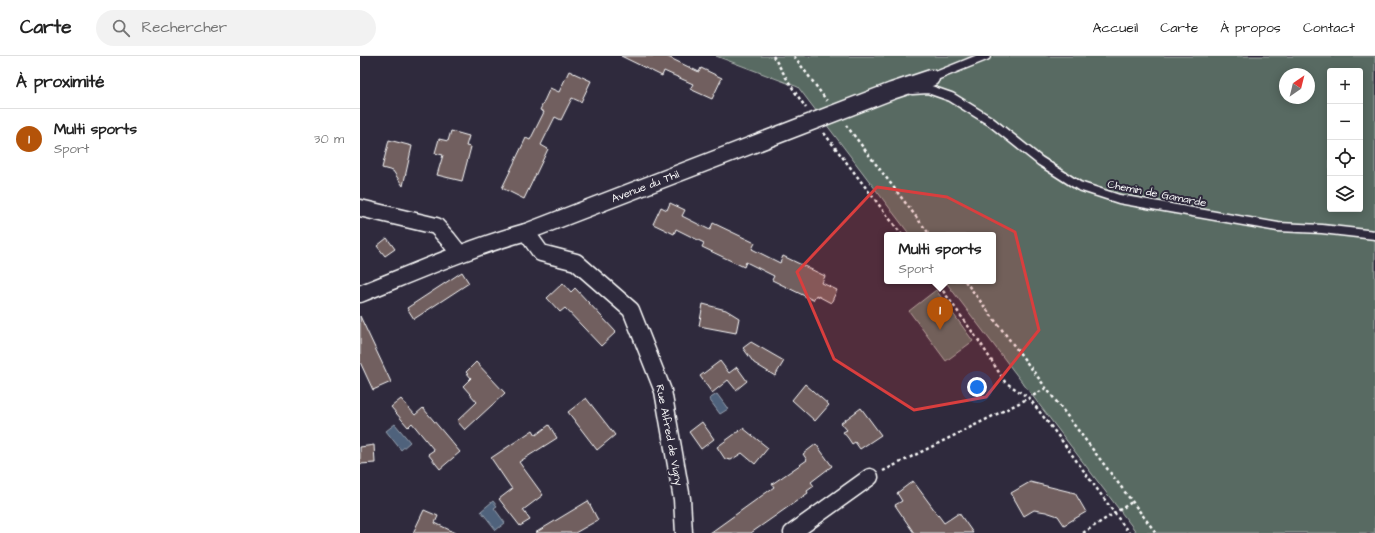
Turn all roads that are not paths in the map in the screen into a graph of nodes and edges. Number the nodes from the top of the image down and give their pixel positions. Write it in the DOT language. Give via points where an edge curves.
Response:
graph roads {
  1 [pos="986,56"];
  2 [pos="931,78"];
  3 [pos="892,91"];
  4 [pos="360,208"];
  5 [pos="526,232"];
  6 [pos="1375,235"];
  7 [pos="458,253"];
  8 [pos="360,294"];
  9 [pos="870,477"];
  10 [pos="684,533"];
  11 [pos="792,533"];
  1 -- 2 [label="lane"];
  2 -- 3 [label="street, Avenue du Thil"];
  3 -- 5 [label="street, Avenue du Thil"];
  3 -- 6 [label="lane, Chemin de Gamarde" via="928,90 951,97 990,120 1040,161 1079,186 1119,198 1278,227"];
  4 -- 7 [label="street" via="436,226"];
  5 -- 7 [label="street, Avenue du Thil"];
  5 -- 10 [label="street, Rue Alfred de Vigny" via="541,253 576,262 631,310 663,391 682,499"];
  7 -- 8 [label="street, Avenue du Thil"];
  9 -- 11 [label="street"];
}
